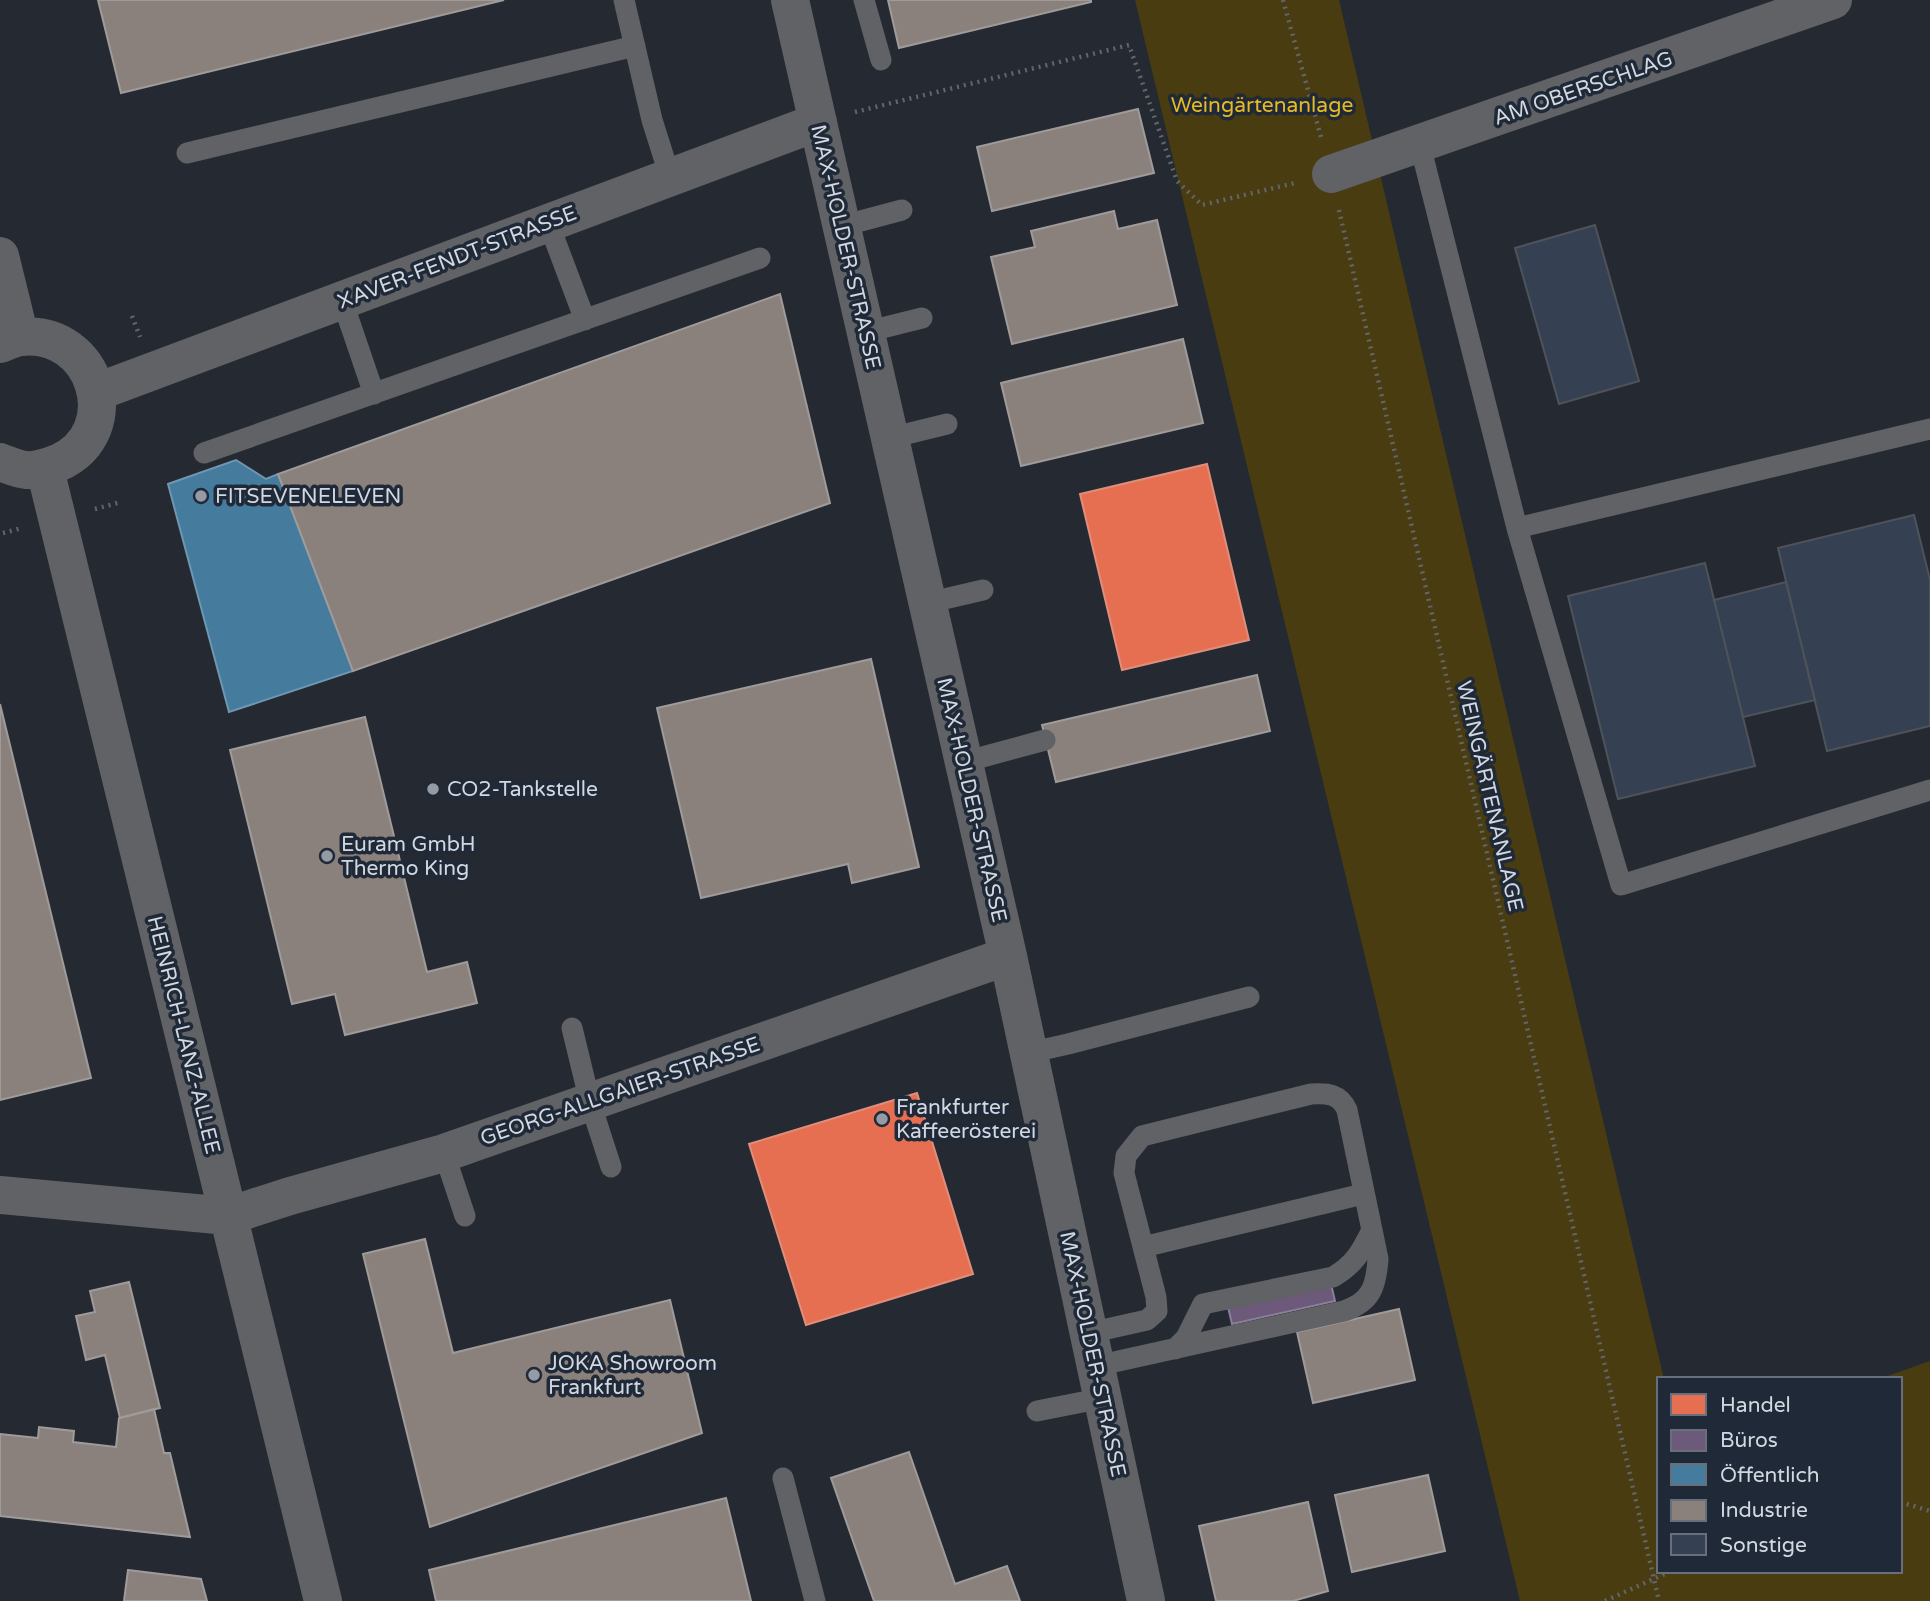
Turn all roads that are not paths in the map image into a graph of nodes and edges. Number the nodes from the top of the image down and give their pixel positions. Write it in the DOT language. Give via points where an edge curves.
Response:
graph roads {
  1 [pos="624,0"];
  2 [pos="790,0"];
  3 [pos="864,0"];
  4 [pos="1833,0"];
  5 [pos="635,46"];
  6 [pos="881,60"];
  7 [pos="836,117"];
  8 [pos="1420,145"];
  9 [pos="187,153"];
  10 [pos="1331,174"];
  11 [pos="670,177"];
  12 [pos="902,210"];
  13 [pos="548,222"];
  14 [pos="842,226"];
  15 [pos="0,256"];
  16 [pos="760,258"];
  17 [pos="342,300"];
  18 [pos="922,318"];
  19 [pos="585,320"];
  20 [pos="866,332"];
  21 [pos="10,341"];
  22 [pos="97,391"];
  23 [pos="374,394"];
  24 [pos="947,424"];
  25 [pos="1930,429"];
  26 [pos="890,438"];
  27 [pos="204,453"];
  28 [pos="0,462"];
  29 [pos="45,469"];
  30 [pos="1517,528"];
  31 [pos="983,590"];
  32 [pos="928,603"];
  33 [pos="1045,740"];
  34 [pos="964,762"];
  35 [pos="1930,790"];
  36 [pos="1008,956"];
  37 [pos="1249,997"];
  38 [pos="572,1028"];
  39 [pos="1028,1053"];
  40 [pos="590,1101"];
  41 [pos="444,1153"];
  42 [pos="611,1167"];
  43 [pos="1363,1194"];
  44 [pos="0,1195"];
  45 [pos="228,1216"];
  46 [pos="465,1216"];
  47 [pos="1372,1230"];
  48 [pos="1143,1247"];
  49 [pos="1175,1349"];
  50 [pos="1096,1365"];
  51 [pos="1037,1412"];
  52 [pos="783,1478"];
  53 [pos="323,1601"];
  54 [pos="815,1601"];
  55 [pos="1146,1601"];
  1 -- 5 [label="lane"];
  2 -- 7 [label="street, MAX-HOLDER-STRASSE"];
  3 -- 6 [label="lane"];
  4 -- 8 [label="street, AM OBERSCHLAG"];
  5 -- 9 [label="lane"];
  5 -- 11 [label="lane"];
  7 -- 11 [label="street, XAVER-FENDT-STRASSE"];
  7 -- 14 [label="street, MAX-HOLDER-STRASSE"];
  8 -- 10 [label="street, AM OBERSCHLAG"];
  8 -- 30 [label="lane"];
  11 -- 13 [label="street, XAVER-FENDT-STRASSE"];
  12 -- 14 [label="lane"];
  13 -- 17 [label="street, XAVER-FENDT-STRASSE"];
  13 -- 19 [label="lane"];
  14 -- 20 [label="street, MAX-HOLDER-STRASSE"];
  15 -- 21 [label="street"];
  16 -- 19 [label="lane"];
  17 -- 22 [label="street, XAVER-FENDT-STRASSE"];
  17 -- 23 [label="lane"];
  18 -- 20 [label="lane"];
  19 -- 23 [label="lane"];
  20 -- 26 [label="street, MAX-HOLDER-STRASSE"];
  21 -- 22 [label="street" via="47,339 73,351 89,370"];
  22 -- 29 [label="street" via="96,417 84,445"];
  23 -- 27 [label="lane"];
  24 -- 26 [label="lane"];
  25 -- 30 [label="lane"];
  26 -- 32 [label="street, MAX-HOLDER-STRASSE"];
  28 -- 29 [label="street" via="26,470"];
  29 -- 45 [label="street, HEINRICH-LANZ-ALLEE"];
  30 -- 35 [label="lane" via="1621,885"];
  31 -- 32 [label="lane"];
  32 -- 34 [label="street, MAX-HOLDER-STRASSE"];
  33 -- 34 [label="lane"];
  34 -- 36 [label="street, MAX-HOLDER-STRASSE"];
  36 -- 39 [label="street, MAX-HOLDER-STRASSE"];
  36 -- 40 [label="street, GEORG-ALLGAIER-STRASSE"];
  37 -- 39 [label="lane"];
  38 -- 40 [label="lane"];
  39 -- 50 [label="street, MAX-HOLDER-STRASSE"];
  40 -- 41 [label="street, GEORG-ALLGAIER-STRASSE"];
  40 -- 42 [label="lane"];
  41 -- 45 [label="street, GEORG-ALLGAIER-STRASSE"];
  41 -- 46 [label="lane"];
  43 -- 47 [label="lane"];
  43 -- 48 [label="lane"];
  43 -- 48 [label="lane" via="1342,1100 1311,1094 1142,1136 1124,1164"];
  44 -- 45 [label="street"];
  45 -- 53 [label="street, HEINRICH-LANZ-ALLEE"];
  47 -- 49 [label="lane" via="1355,1260 1333,1277 1203,1304 1186,1338"];
  47 -- 49 [label="lane" via="1377,1274 1371,1294 1359,1306"];
  48 -- 50 [label="lane" via="1157,1311"];
  49 -- 50 [label="lane"];
  50 -- 51 [label="lane"];
  50 -- 55 [label="street, MAX-HOLDER-STRASSE"];
  52 -- 54 [label="lane"];
}
